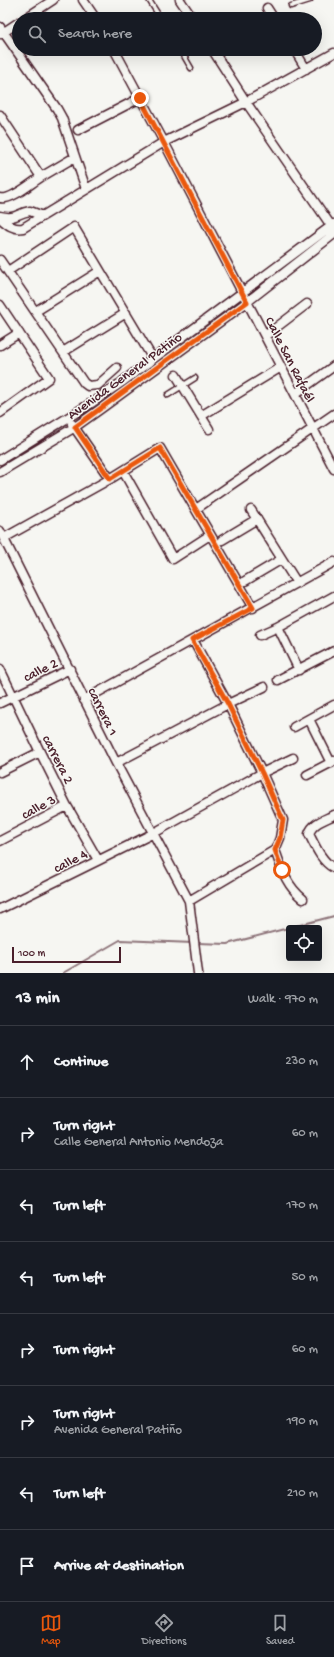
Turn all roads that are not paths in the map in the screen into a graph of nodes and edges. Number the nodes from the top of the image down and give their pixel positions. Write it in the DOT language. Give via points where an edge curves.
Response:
graph roads {
  1 [pos="84,0"];
  2 [pos="149,0"];
  3 [pos="180,0"];
  4 [pos="310,0"];
  5 [pos="48,1"];
  6 [pos="291,6"];
  7 [pos="267,8"];
  8 [pos="188,11"];
  9 [pos="33,12"];
  10 [pos="92,12"];
  11 [pos="157,12"];
  12 [pos="270,12"];
  13 [pos="12,26"];
  14 [pos="1,31"];
  15 [pos="12,46"];
  16 [pos="334,53"];
  17 [pos="19,56"];
  18 [pos="118,56"];
  19 [pos="184,56"];
  20 [pos="216,56"];
  21 [pos="298,56"];
  22 [pos="191,68"];
  23 [pos="306,69"];
  24 [pos="140,98"];
  25 [pos="246,102"];
  26 [pos="0,115"];
  27 [pos="78,130"];
  28 [pos="164,142"];
  29 [pos="75,157"];
  30 [pos="41,177"];
  31 [pos="86,189"];
  32 [pos="0,198"];
  33 [pos="43,216"];
  34 [pos="0,217"];
  35 [pos="333,229"];
  36 [pos="0,260"];
  37 [pos="8,271"];
  38 [pos="100,271"];
  39 [pos="242,293"];
  40 [pos="247,302"];
  41 [pos="307,304"];
  42 [pos="0,305"];
  43 [pos="36,311"];
  44 [pos="126,313"];
  45 [pos="19,333"];
  46 [pos="265,336"];
  47 [pos="0,345"];
  48 [pos="63,352"];
  49 [pos="152,359"];
  50 [pos="334,366"];
  51 [pos="281,367"];
  52 [pos="117,368"];
  53 [pos="176,375"];
  54 [pos="194,378"];
  55 [pos="182,385"];
  56 [pos="168,394"];
  57 [pos="295,394"];
  58 [pos="1,411"];
  59 [pos="334,414"];
  60 [pos="201,416"];
  61 [pos="67,417"];
  62 [pos="75,427"];
  63 [pos="312,428"];
  64 [pos="209,429"];
  65 [pos="0,460"];
  66 [pos="334,470"];
  67 [pos="123,471"];
  68 [pos="0,472"];
  69 [pos="110,479"];
  70 [pos="196,509"];
  71 [pos="251,510"];
  72 [pos="257,519"];
  73 [pos="2,534"];
  74 [pos="210,535"];
  75 [pos="222,540"];
  76 [pos="282,559"];
  77 [pos="334,562"];
  78 [pos="245,581"];
  79 [pos="297,583"];
  80 [pos="334,596"];
  81 [pos="253,608"];
  82 [pos="278,628"];
  83 [pos="260,635"];
  84 [pos="192,640"];
  85 [pos="334,651"];
  86 [pos="0,669"];
  87 [pos="70,669"];
  88 [pos="299,670"];
  89 [pos="278,680"];
  90 [pos="264,687"];
  91 [pos="14,696"];
  92 [pos="84,700"];
  93 [pos="0,703"];
  94 [pos="228,704"];
  95 [pos="334,705"];
  96 [pos="309,719"];
  97 [pos="294,727"];
  98 [pos="40,752"];
  99 [pos="293,758"];
  100 [pos="333,762"];
  101 [pos="116,763"];
  102 [pos="0,772"];
  103 [pos="262,773"];
  104 [pos="307,775"];
  105 [pos="67,806"];
  106 [pos="334,816"];
  107 [pos="152,834"];
  108 [pos="0,841"];
  109 [pos="275,850"];
  110 [pos="98,860"];
  111 [pos="334,868"];
  112 [pos="303,899"];
  113 [pos="189,901"];
  114 [pos="0,910"];
  115 [pos="198,973"];
  1 -- 10 [label="street"];
  2 -- 11 [label="lane"];
  3 -- 8 [label="street"];
  4 -- 6 [label="lane"];
  5 -- 9 [label="street"];
  7 -- 12 [label="street"];
  13 -- 14 [label="street"];
  14 -- 15 [label="street"];
  16 -- 23 [label="street"];
  17 -- 29 [label="street" via="57,109"];
  18 -- 24 [label="street, Calle San Rafaél"];
  19 -- 22 [label="lane"];
  20 -- 25 [label="street"];
  21 -- 23 [label="street"];
  23 -- 25 [label="street"];
  24 -- 27 [label="street"];
  24 -- 28 [label="street, Calle San Rafaél"];
  25 -- 28 [label="street"];
  25 -- 35 [label="street"];
  26 -- 30 [label="street"];
  28 -- 31 [label="street"];
  28 -- 39 [label="street, Calle San Rafaél"];
  29 -- 30 [label="street"];
  29 -- 31 [label="street"];
  30 -- 32 [label="street" via="10,198"];
  31 -- 33 [label="street"];
  33 -- 34 [label="street" via="30,210 16,217"];
  33 -- 34 [label="street" via="18,229 7,225"];
  35 -- 39 [label="street, Avenida General Patiño"];
  35 -- 40 [label="street, Avenida General Patiño"];
  36 -- 37 [label="street"];
  37 -- 38 [label="street" via="74,227"];
  37 -- 43 [label="street"];
  38 -- 43 [label="street"];
  38 -- 44 [label="street"];
  39 -- 40 [label="street, Calle San Rafaél"];
  39 -- 49 [label="street, Avenida General Patiño"];
  40 -- 46 [label="street, Calle San Rafaél"];
  40 -- 62 [label="street, Avenida General Patiño"];
  41 -- 46 [label="street"];
  42 -- 45 [label="street"];
  43 -- 48 [label="street"];
  44 -- 48 [label="street"];
  44 -- 49 [label="street"];
  45 -- 47 [label="street"];
  45 -- 58 [label="street" via="49,378"];
  46 -- 51 [label="street, Calle San Rafaél"];
  48 -- 52 [label="street" via="88,386 98,385"];
  49 -- 61 [label="street, Avenida General Patiño" via="93,402"];
  50 -- 57 [label="street"];
  51 -- 57 [label="street, Calle San Rafaél"];
  51 -- 60 [label="street"];
  53 -- 55 [label="street"];
  54 -- 55 [label="lane"];
  55 -- 56 [label="lane"];
  55 -- 60 [label="street"];
  57 -- 63 [label="street, Calle San Rafaél"];
  59 -- 63 [label="street"];
  60 -- 64 [label="street"];
  61 -- 62 [label="street"];
  61 -- 65 [label="street, Avenida General Patiño"];
  62 -- 68 [label="street, Avenida General Patiño"];
  62 -- 69 [label="street"];
  63 -- 66 [label="street, Calle San Rafaél"];
  63 -- 70 [label="street"];
  67 -- 69 [label="street"];
  67 -- 70 [label="street" via="160,448"];
  67 -- 74 [label="street" via="173,559"];
  69 -- 73 [label="street"];
  70 -- 74 [label="street"];
  71 -- 72 [label="street"];
  72 -- 75 [label="street"];
  72 -- 76 [label="street"];
  73 -- 87 [label="street, carrera 1"];
  74 -- 81 [label="street"];
  76 -- 78 [label="street"];
  76 -- 79 [label="street"];
  77 -- 79 [label="street"];
  79 -- 81 [label="street"];
  80 -- 82 [label="street"];
  81 -- 84 [label="street"];
  82 -- 83 [label="street"];
  82 -- 88 [label="street"];
  84 -- 92 [label="street"];
  84 -- 94 [label="street"];
  85 -- 88 [label="street"];
  86 -- 91 [label="street, carrera 2"];
  87 -- 91 [label="street, calle 2"];
  87 -- 92 [label="street, carrera 1"];
  88 -- 89 [label="street"];
  90 -- 94 [label="street"];
  91 -- 93 [label="street, calle 2"];
  91 -- 98 [label="street, carrera 2"];
  92 -- 101 [label="street, carrera 1"];
  94 -- 101 [label="street"];
  94 -- 103 [label="street"];
  95 -- 96 [label="street"];
  96 -- 97 [label="street"];
  96 -- 100 [label="street"];
  98 -- 102 [label="street"];
  98 -- 105 [label="street, carrera 2"];
  99 -- 103 [label="street, calle 4"];
  100 -- 104 [label="street"];
  101 -- 107 [label="street, carrera 1"];
  103 -- 107 [label="street, calle 4"];
  103 -- 109 [label="street" via="283,820"];
  105 -- 108 [label="street, calle 3"];
  105 -- 110 [label="street, carrera 2"];
  106 -- 111 [label="street" via="310,828 309,834 328,865"];
  107 -- 110 [label="street, calle 4"];
  107 -- 113 [label="street, carrera 1"];
  109 -- 112 [label="street" via="290,888"];
  109 -- 113 [label="street"];
  110 -- 114 [label="street, calle 4"];
  113 -- 115 [label="street"];
}
